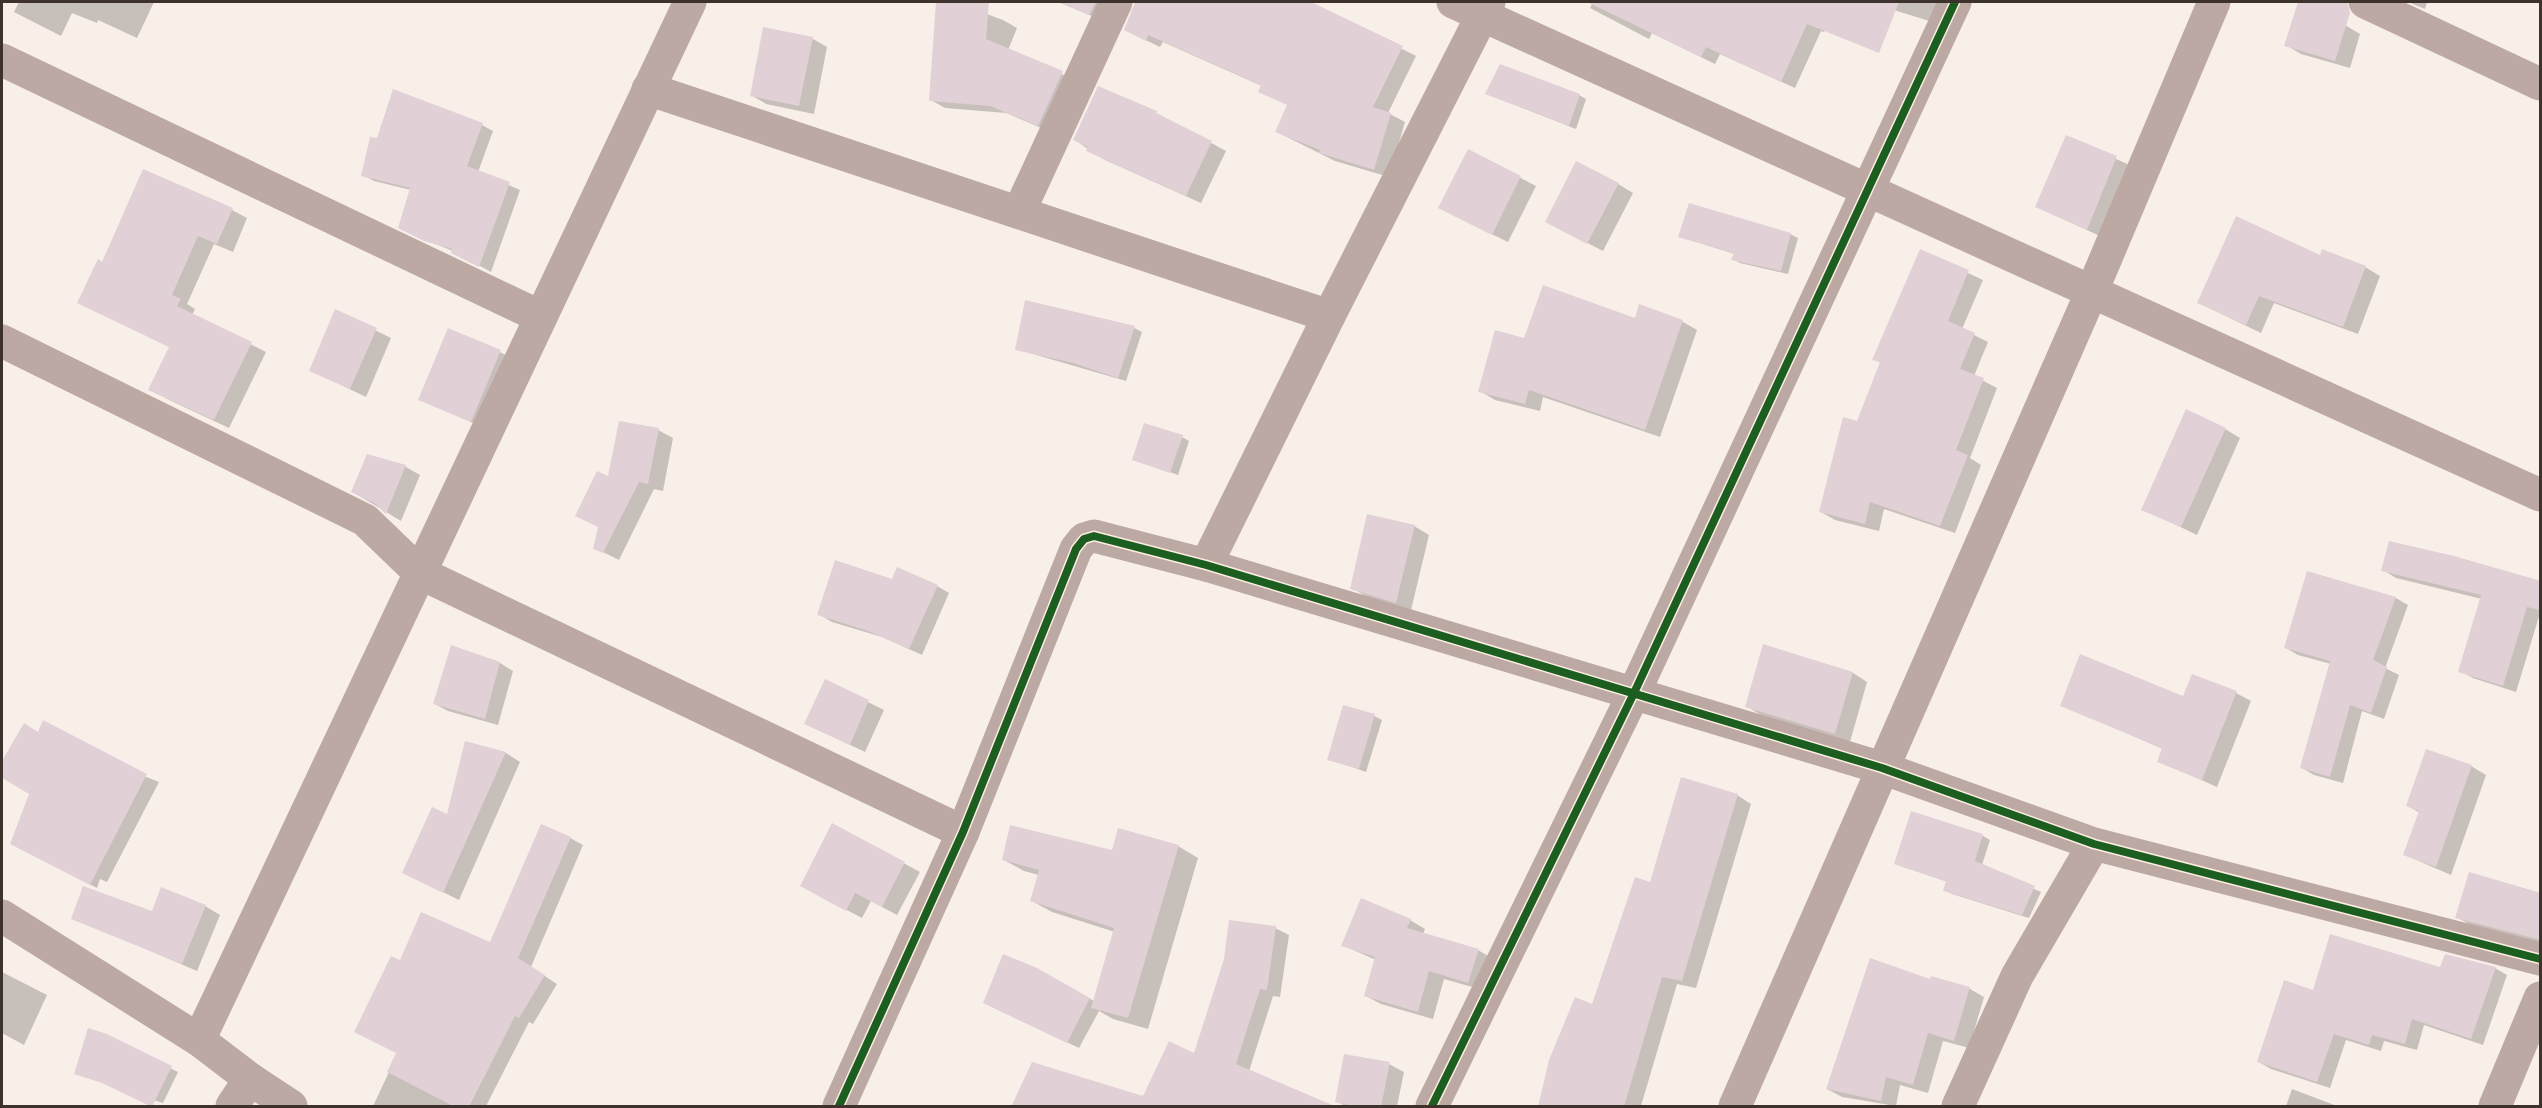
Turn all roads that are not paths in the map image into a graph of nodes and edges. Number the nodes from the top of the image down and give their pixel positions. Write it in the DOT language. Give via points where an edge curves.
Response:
graph roads {
  1 [pos="690,2"];
  2 [pos="1116,2"];
  3 [pos="1453,2"];
  4 [pos="1955,2"];
  5 [pos="2214,2"];
  6 [pos="2365,2"];
  7 [pos="1486,8"];
  8 [pos="2,60"];
  9 [pos="2541,84"];
  10 [pos="648,89"];
  11 [pos="1866,190"];
  12 [pos="1019,212"];
  13 [pos="2092,291"];
  14 [pos="1329,316"];
  15 [pos="541,318"];
  16 [pos="2,341"];
  17 [pos="2541,495"];
  18 [pos="1206,565"];
  19 [pos="420,573"];
  20 [pos="1634,693"];
  21 [pos="1882,768"];
  22 [pos="963,832"];
  23 [pos="2094,844"];
  24 [pos="2,916"];
  25 [pos="2541,959"];
  26 [pos="2541,998"];
  27 [pos="199,1040"];
  28 [pos="250,1079"];
  29 [pos="232,1107"];
  30 [pos="291,1107"];
  31 [pos="839,1107"];
  32 [pos="1432,1107"];
  33 [pos="1735,1107"];
  34 [pos="1958,1107"];
  35 [pos="2495,1107"];
  1 -- 10 [label="street"];
  2 -- 12 [label="street"];
  3 -- 7 [label="street"];
  4 -- 11 [label="street"];
  5 -- 13 [label="street"];
  6 -- 9 [label="street"];
  7 -- 11 [label="street"];
  7 -- 14 [label="street"];
  8 -- 15 [label="street"];
  10 -- 12 [label="street"];
  10 -- 15 [label="street"];
  11 -- 13 [label="street"];
  11 -- 20 [label="street"];
  12 -- 14 [label="street"];
  13 -- 17 [label="street"];
  13 -- 21 [label="street"];
  14 -- 18 [label="street"];
  15 -- 19 [label="street"];
  16 -- 19 [label="street" via="365,520"];
  18 -- 20 [label="street"];
  18 -- 22 [label="street" via="1094,536 1084,539 1076,549"];
  19 -- 22 [label="street"];
  19 -- 27 [label="street"];
  20 -- 21 [label="street"];
  20 -- 32 [label="street"];
  21 -- 23 [label="street"];
  21 -- 33 [label="street"];
  22 -- 31 [label="street"];
  23 -- 25 [label="street"];
  23 -- 34 [label="street" via="2017,976"];
  24 -- 27 [label="street"];
  26 -- 35 [label="street"];
  27 -- 28 [label="street"];
  28 -- 29 [label="street"];
  28 -- 30 [label="street"];
}
